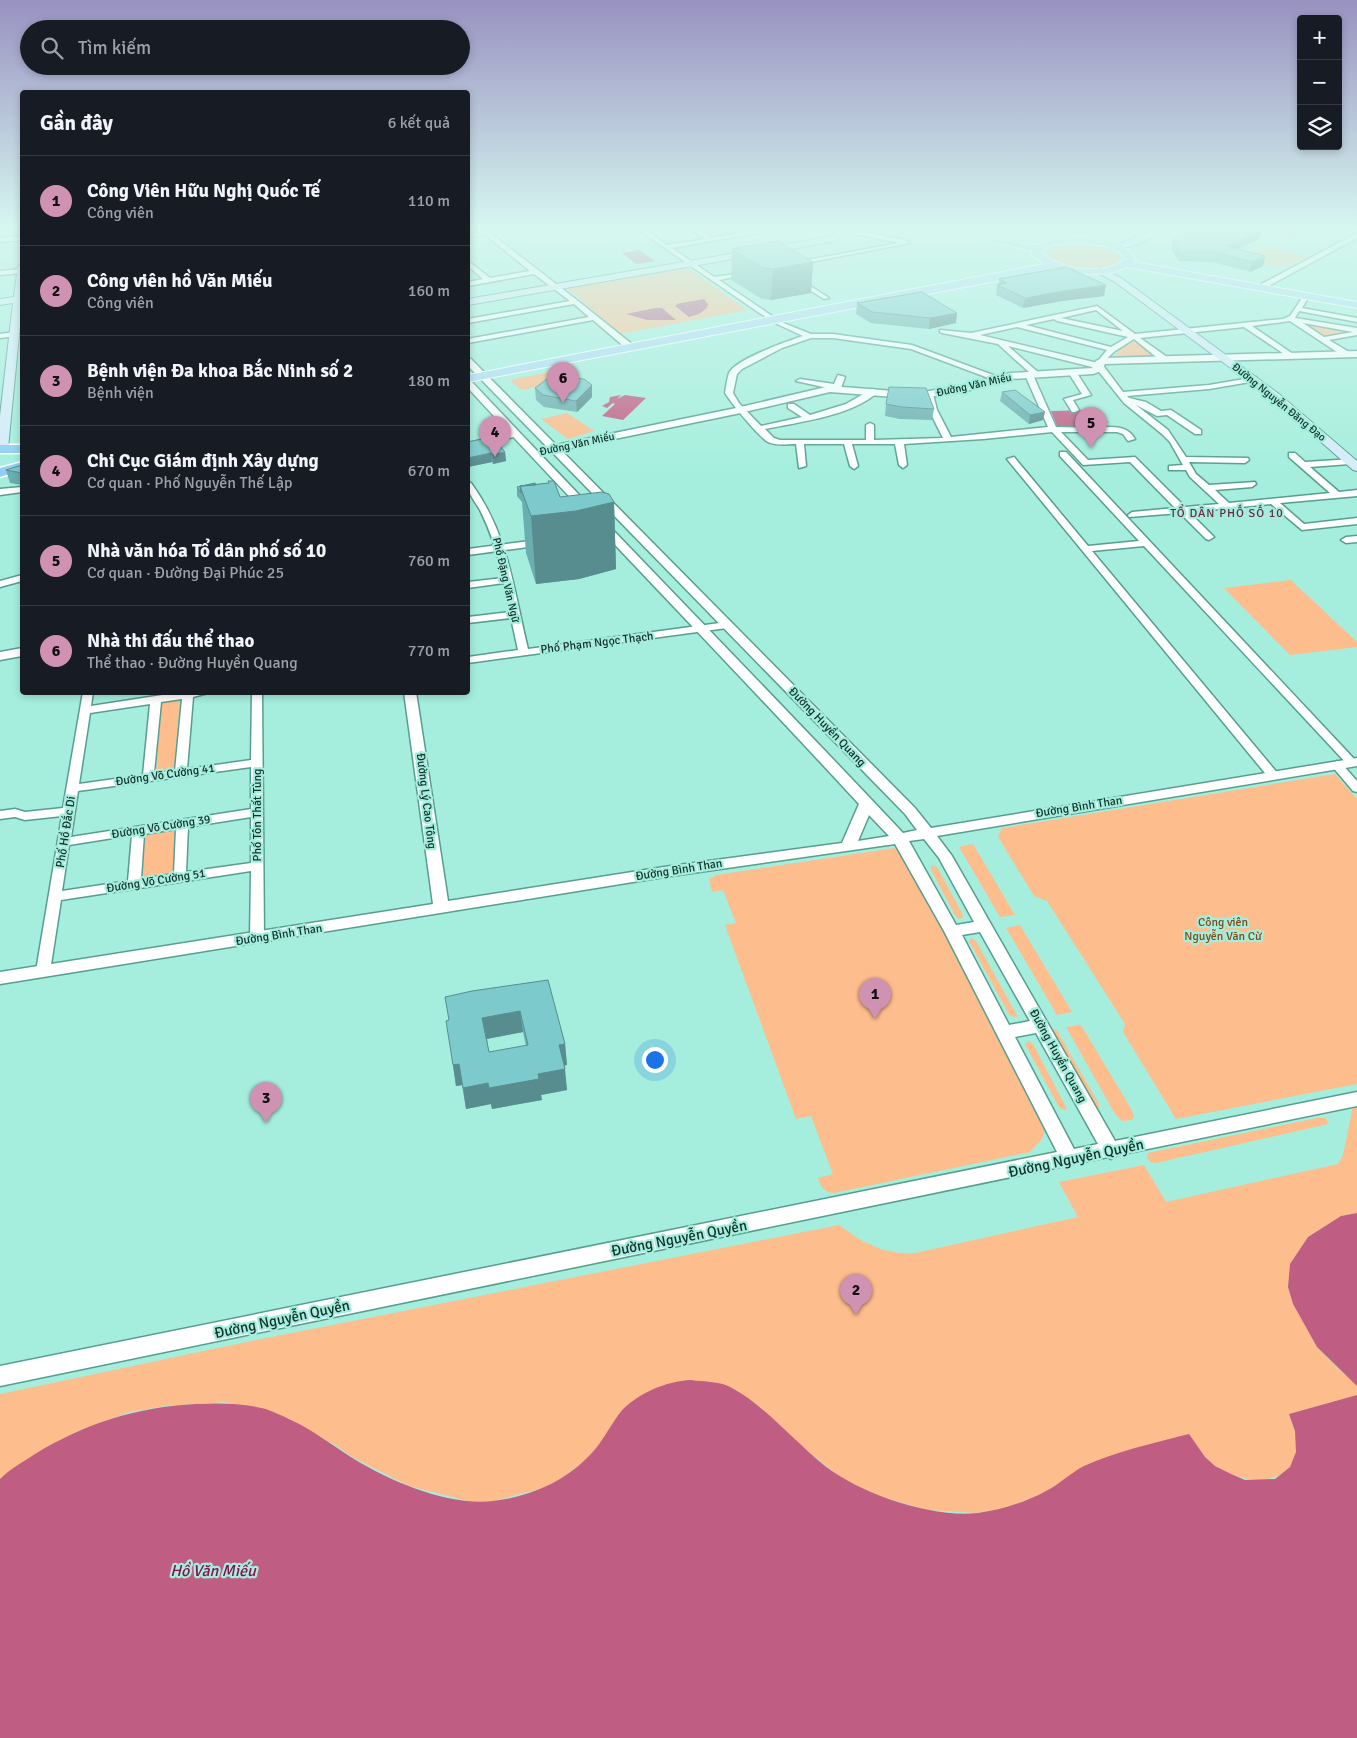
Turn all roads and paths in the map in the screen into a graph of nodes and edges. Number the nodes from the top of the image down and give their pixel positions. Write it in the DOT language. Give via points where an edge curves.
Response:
graph roads {
  1 [pos="19,310"];
  2 [pos="530,310"];
  3 [pos="586,310"];
  4 [pos="765,310"];
  5 [pos="822,310"];
  6 [pos="1088,310"];
  7 [pos="1100,310"];
  8 [pos="1159,310"];
  9 [pos="1296,310"];
  10 [pos="1303,310"];
  11 [pos="760,311"];
  12 [pos="595,318"];
  13 [pos="1052,318"];
  14 [pos="1290,318"];
  15 [pos="774,319"];
  16 [pos="1357,320"];
  17 [pos="470,321"];
  18 [pos="1246,324"];
  19 [pos="1018,325"];
  20 [pos="1185,329"];
  21 [pos="942,331"];
  22 [pos="1357,331"];
  23 [pos="14,334"];
  24 [pos="971,335"];
  25 [pos="0,336"];
  26 [pos="810,336"];
  27 [pos="1134,336"];
  28 [pos="618,338"];
  29 [pos="1323,339"];
  30 [pos="470,341"];
  31 [pos="599,342"];
  32 [pos="999,342"];
  33 [pos="570,347"];
  34 [pos="630,347"];
  35 [pos="1112,349"];
  36 [pos="1346,354"];
  37 [pos="1357,354"];
  38 [pos="1290,356"];
  39 [pos="519,357"];
  40 [pos="1226,358"];
  41 [pos="1164,360"];
  42 [pos="473,364"];
  43 [pos="1101,364"];
  44 [pos="1072,372"];
  45 [pos="1032,375"];
  46 [pos="483,376"];
  47 [pos="841,377"];
  48 [pos="997,378"];
  49 [pos="20,379"];
  50 [pos="470,379"];
  51 [pos="1253,379"];
  52 [pos="800,381"];
  53 [pos="5,382"];
  54 [pos="470,385"];
  55 [pos="837,388"];
  56 [pos="875,391"];
  57 [pos="929,394"];
  58 [pos="1123,397"];
  59 [pos="791,406"];
  60 [pos="742,408"];
  61 [pos="1075,410"];
  62 [pos="518,412"];
  63 [pos="497,416"];
  64 [pos="808,417"];
  65 [pos="785,422"];
  66 [pos="870,425"];
  67 [pos="761,428"];
  68 [pos="794,428"];
  69 [pos="1053,428"];
  70 [pos="1198,432"];
  71 [pos="515,434"];
  72 [pos="1131,439"];
  73 [pos="948,440"];
  74 [pos="800,442"];
  75 [pos="899,442"];
  76 [pos="848,443"];
  77 [pos="870,443"];
  78 [pos="470,445"];
  79 [pos="1,448"];
  80 [pos="20,449"];
  81 [pos="553,449"];
  82 [pos="533,453"];
  83 [pos="1063,454"];
  84 [pos="1292,455"];
  85 [pos="1011,459"];
  86 [pos="1183,459"];
  87 [pos="1245,460"];
  88 [pos="1303,464"];
  89 [pos="1354,464"];
  90 [pos="903,465"];
  91 [pos="802,466"];
  92 [pos="854,466"];
  93 [pos="20,467"];
  94 [pos="1172,468"];
  95 [pos="1188,468"];
  96 [pos="0,473"];
  97 [pos="1252,484"];
  98 [pos="470,487"];
  99 [pos="1209,488"];
  100 [pos="20,490"];
  101 [pos="0,492"];
  102 [pos="1357,493"];
  103 [pos="1337,495"];
  104 [pos="601,497"];
  105 [pos="481,500"];
  106 [pos="578,501"];
  107 [pos="1274,502"];
  108 [pos="470,503"];
  109 [pos="1227,506"];
  110 [pos="1182,511"];
  111 [pos="1132,515"];
  112 [pos="1357,520"];
  113 [pos="636,533"];
  114 [pos="600,536"];
  115 [pos="614,537"];
  116 [pos="1209,537"];
  117 [pos="1357,538"];
  118 [pos="1346,540"];
  119 [pos="555,541"];
  120 [pos="1146,543"];
  121 [pos="500,548"];
  122 [pos="1086,549"];
  123 [pos="470,552"];
  124 [pos="679,576"];
  125 [pos="20,579"];
  126 [pos="507,580"];
  127 [pos="657,581"];
  128 [pos="0,584"];
  129 [pos="470,585"];
  130 [pos="514,615"];
  131 [pos="470,620"];
  132 [pos="727,625"];
  133 [pos="703,629"];
  134 [pos="20,652"];
  135 [pos="524,652"];
  136 [pos="0,656"];
  137 [pos="470,660"];
  138 [pos="773,672"];
  139 [pos="750,678"];
  140 [pos="88,695"];
  141 [pos="171,695"];
  142 [pos="188,695"];
  143 [pos="257,695"];
  144 [pos="410,695"];
  145 [pos="156,700"];
  146 [pos="85,710"];
  147 [pos="829,729"];
  148 [pos="804,737"];
  149 [pos="257,763"];
  150 [pos="1348,763"];
  151 [pos="181,773"];
  152 [pos="1273,775"];
  153 [pos="148,778"];
  154 [pos="73,788"];
  155 [pos="1357,788"];
  156 [pos="867,802"];
  157 [pos="69,811"];
  158 [pos="258,812"];
  159 [pos="0,815"];
  160 [pos="182,824"];
  161 [pos="138,831"];
  162 [pos="928,833"];
  163 [pos="900,839"];
  164 [pos="64,842"];
  165 [pos="848,846"];
  166 [pos="257,866"];
  167 [pos="180,877"];
  168 [pos="134,884"];
  169 [pos="56,896"];
  170 [pos="441,909"];
  171 [pos="983,926"];
  172 [pos="952,931"];
  173 [pos="257,938"];
  174 [pos="43,971"];
  175 [pos="0,978"];
  176 [pos="1041,1026"];
  177 [pos="1004,1032"];
  178 [pos="1357,1099"];
  179 [pos="1111,1151"];
  180 [pos="1070,1159"];
  181 [pos="0,1376"];
  1 -- 23 [label="main road"];
  2 -- 17 [label="street"];
  3 -- 12 [label="street"];
  4 -- 11 [label="main road"];
  5 -- 15 [label="main road"];
  6 -- 13 [label="street"];
  7 -- 27 [label="street"];
  8 -- 20 [label="main road, Đường Nguyễn Đăng Đạo"];
  9 -- 14 [label="street"];
  10 -- 16 [label="street"];
  11 -- 15 [label="street"];
  11 -- 28 [label="main road"];
  12 -- 28 [label="street"];
  12 -- 30 [label="street"];
  13 -- 19 [label="street"];
  13 -- 27 [label="street"];
  14 -- 18 [label="street"];
  14 -- 22 [label="street"];
  14 -- 29 [label="street"];
  15 -- 26 [label="street"];
  15 -- 34 [label="main road"];
  18 -- 20 [label="street"];
  18 -- 38 [label="street"];
  19 -- 24 [label="street"];
  19 -- 35 [label="street"];
  20 -- 27 [label="street"];
  20 -- 40 [label="main road, Đường Nguyễn Đăng Đạo"];
  21 -- 24 [label="street"];
  22 -- 29 [label="street"];
  23 -- 25 [label="street"];
  23 -- 53 [label="main road"];
  24 -- 32 [label="street"];
  26 -- 48 [label="street" via="834,336 912,347"];
  26 -- 60 [label="street" via="779,346 735,370 729,393"];
  27 -- 35 [label="street"];
  27 -- 41 [label="street"];
  28 -- 31 [label="main road"];
  28 -- 34 [label="street"];
  29 -- 36 [label="street"];
  32 -- 43 [label="street"];
  32 -- 45 [label="street"];
  33 -- 39 [label="main road"];
  34 -- 46 [label="main road"];
  35 -- 43 [label="street"];
  36 -- 37 [label="street, Đường Văn Miếu"];
  36 -- 38 [label="street, Đường Văn Miếu"];
  38 -- 40 [label="street, Đường Văn Miếu"];
  40 -- 41 [label="street, Đường Văn Miếu"];
  40 -- 51 [label="main road, Đường Nguyễn Đăng Đạo"];
  41 -- 43 [label="street, Đường Văn Miếu"];
  42 -- 46 [label="street, Đường Huyền Quang"];
  43 -- 44 [label="street, Đường Văn Miếu" via="1096,370"];
  43 -- 58 [label="street"];
  44 -- 45 [label="street, Đường Văn Miếu"];
  44 -- 61 [label="street" via="1087,395 1068,399"];
  45 -- 48 [label="street, Đường Văn Miếu"];
  45 -- 69 [label="street"];
  46 -- 50 [label="main road"];
  46 -- 62 [label="street, Đường Huyền Quang"];
  47 -- 55 [label="street"];
  48 -- 57 [label="street, Đường Văn Miếu" via="966,388"];
  49 -- 53 [label="main road"];
  51 -- 58 [label="street"];
  51 -- 89 [label="main road, Đường Nguyễn Đăng Đạo"];
  52 -- 55 [label="street"];
  53 -- 79 [label="main road"];
  54 -- 63 [label="street, Đường Huyền Quang"];
  55 -- 56 [label="street, Đường Văn Miếu"];
  55 -- 60 [label="street, Đường Văn Miếu"];
  56 -- 57 [label="street, Đường Văn Miếu"];
  56 -- 64 [label="street" via="864,399"];
  57 -- 73 [label="street"];
  58 -- 70 [label="street" via="1160,414 1168,412"];
  58 -- 86 [label="street" via="1165,432"];
  59 -- 64 [label="street"];
  60 -- 67 [label="street"];
  60 -- 81 [label="street, Đường Văn Miếu"];
  62 -- 63 [label="street"];
  62 -- 81 [label="street, Đường Huyền Quang"];
  63 -- 71 [label="street, Đường Huyền Quang"];
  64 -- 65 [label="street"];
  65 -- 67 [label="street"];
  65 -- 68 [label="street"];
  66 -- 77 [label="street"];
  67 -- 74 [label="street" via="774,442"];
  69 -- 72 [label="street" via="1099,426 1124,430"];
  69 -- 73 [label="street"];
  69 -- 110 [label="street" via="1086,463 1132,459"];
  71 -- 78 [label="street"];
  71 -- 82 [label="street, Đường Huyền Quang"];
  73 -- 75 [label="street"];
  74 -- 76 [label="street"];
  74 -- 91 [label="street"];
  75 -- 77 [label="street"];
  75 -- 90 [label="street"];
  76 -- 77 [label="street"];
  76 -- 92 [label="street"];
  79 -- 80 [label="highway"];
  81 -- 82 [label="street, Đường Văn Miếu"];
  81 -- 104 [label="street, Đường Huyền Quang"];
  82 -- 106 [label="street, Đường Huyền Quang"];
  83 -- 120 [label="street"];
  84 -- 88 [label="street"];
  85 -- 122 [label="street"];
  86 -- 87 [label="street"];
  86 -- 95 [label="street"];
  88 -- 89 [label="street"];
  88 -- 103 [label="street"];
  93 -- 96 [label="highway"];
  94 -- 95 [label="street"];
  95 -- 99 [label="street"];
  97 -- 99 [label="street"];
  98 -- 105 [label="street, Phố Đặng Văn Ngữ"];
  99 -- 109 [label="street"];
  100 -- 101 [label="street"];
  102 -- 103 [label="street"];
  103 -- 107 [label="street"];
  104 -- 106 [label="street"];
  104 -- 113 [label="street, Đường Huyền Quang"];
  105 -- 108 [label="street"];
  105 -- 121 [label="street, Phố Đặng Văn Ngữ"];
  106 -- 115 [label="street, Đường Huyền Quang"];
  107 -- 109 [label="street"];
  107 -- 112 [label="street" via="1302,527"];
  109 -- 110 [label="street"];
  110 -- 111 [label="street"];
  110 -- 116 [label="street"];
  113 -- 115 [label="street"];
  113 -- 124 [label="street, Đường Huyền Quang"];
  114 -- 115 [label="street"];
  115 -- 127 [label="street, Đường Huyền Quang"];
  117 -- 118 [label="street"];
  119 -- 121 [label="street"];
  120 -- 122 [label="street"];
  120 -- 150 [label="street"];
  121 -- 123 [label="street"];
  121 -- 126 [label="street, Phố Đặng Văn Ngữ"];
  122 -- 152 [label="street"];
  124 -- 127 [label="street"];
  124 -- 132 [label="street, Đường Huyền Quang"];
  125 -- 128 [label="street"];
  126 -- 129 [label="street"];
  126 -- 130 [label="street, Phố Đặng Văn Ngữ"];
  127 -- 133 [label="street, Đường Huyền Quang"];
  130 -- 131 [label="street"];
  130 -- 135 [label="street, Phố Đặng Văn Ngữ"];
  132 -- 133 [label="street, Phố Phạm Ngọc Thạch"];
  132 -- 138 [label="street, Đường Huyền Quang"];
  133 -- 135 [label="street, Phố Phạm Ngọc Thạch"];
  133 -- 139 [label="street, Đường Huyền Quang"];
  134 -- 136 [label="street"];
  135 -- 137 [label="street, Phố Phạm Ngọc Thạch"];
  138 -- 139 [label="street"];
  138 -- 147 [label="street, Đường Huyền Quang"];
  139 -- 148 [label="street, Đường Huyền Quang"];
  140 -- 146 [label="street, Phố Hồ Đắc Di"];
  141 -- 142 [label="street"];
  141 -- 145 [label="street"];
  142 -- 151 [label="street"];
  143 -- 149 [label="street, Phố Tôn Thất Tùng"];
  144 -- 170 [label="street, Đường Lý Cao Tông"];
  145 -- 146 [label="street"];
  145 -- 153 [label="street"];
  146 -- 154 [label="street, Phố Hồ Đắc Di"];
  147 -- 148 [label="street"];
  147 -- 162 [label="street, Đường Huyền Quang"];
  148 -- 156 [label="street, Đường Huyền Quang"];
  149 -- 151 [label="street, Đường Võ Cường 41"];
  149 -- 158 [label="street, Phố Tôn Thất Tùng"];
  150 -- 152 [label="street, Đường Bình Than"];
  150 -- 155 [label="street"];
  151 -- 153 [label="street, Đường Võ Cường 41"];
  152 -- 162 [label="street, Đường Bình Than"];
  153 -- 154 [label="street, Đường Võ Cường 41"];
  154 -- 157 [label="street, Phố Hồ Đắc Di"];
  156 -- 163 [label="street, Đường Huyền Quang"];
  156 -- 165 [label="street"];
  157 -- 159 [label="street"];
  157 -- 164 [label="street, Phố Hồ Đắc Di"];
  158 -- 160 [label="street, Đường Võ Cường 39"];
  158 -- 166 [label="street, Phố Tôn Thất Tùng"];
  160 -- 161 [label="street, Đường Võ Cường 39"];
  160 -- 167 [label="street"];
  161 -- 164 [label="street, Đường Võ Cường 39"];
  161 -- 168 [label="street"];
  162 -- 163 [label="street, Đường Bình Than"];
  162 -- 171 [label="street, Đường Huyền Quang" via="945,856"];
  163 -- 165 [label="street, Đường Bình Than"];
  163 -- 172 [label="street, Đường Huyền Quang"];
  164 -- 169 [label="street, Phố Hồ Đắc Di"];
  165 -- 170 [label="street, Đường Bình Than"];
  166 -- 167 [label="street, Đường Võ Cường 51"];
  166 -- 173 [label="street, Phố Tôn Thất Tùng"];
  167 -- 168 [label="street, Đường Võ Cường 51"];
  168 -- 169 [label="street, Đường Võ Cường 51"];
  169 -- 174 [label="street, Phố Hồ Đắc Di"];
  170 -- 173 [label="street, Đường Bình Than"];
  171 -- 172 [label="street"];
  171 -- 176 [label="street, Đường Huyền Quang"];
  172 -- 177 [label="street, Đường Huyền Quang"];
  173 -- 174 [label="street, Đường Bình Than"];
  174 -- 175 [label="street, Đường Bình Than"];
  176 -- 177 [label="street"];
  176 -- 179 [label="street, Đường Huyền Quang"];
  177 -- 180 [label="street, Đường Huyền Quang"];
  178 -- 179 [label="street, Đường Nguyễn Quyền"];
  179 -- 180 [label="street, Đường Nguyễn Quyền"];
  180 -- 181 [label="street, Đường Nguyễn Quyền"];
}
